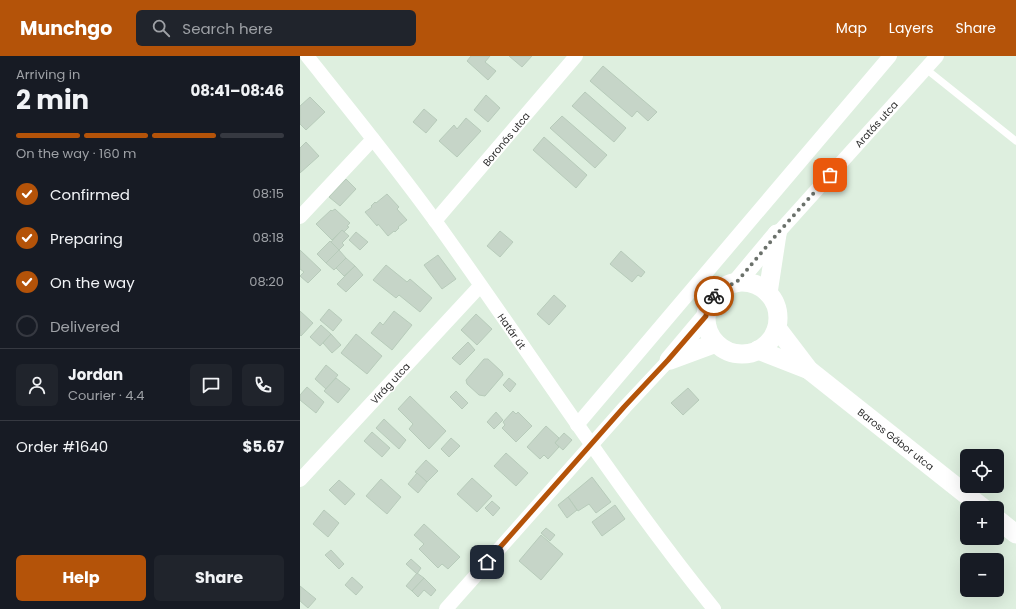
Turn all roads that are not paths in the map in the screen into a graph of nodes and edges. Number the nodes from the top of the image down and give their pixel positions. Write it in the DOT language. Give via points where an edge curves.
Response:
graph roads {
  1 [pos="307,56"];
  2 [pos="576,56"];
  3 [pos="890,56"];
  4 [pos="937,56"];
  5 [pos="926,69"];
  6 [pos="373,139"];
  7 [pos="1016,141"];
  8 [pos="300,217"];
  9 [pos="435,221"];
  10 [pos="777,234"];
  11 [pos="736,283"];
  12 [pos="480,286"];
  13 [pos="768,294"];
  14 [pos="706,316"];
  15 [pos="777,328"];
  16 [pos="716,343"];
  17 [pos="758,350"];
  18 [pos="668,360"];
  19 [pos="809,370"];
  20 [pos="577,425"];
  21 [pos="591,445"];
  22 [pos="300,480"];
  23 [pos="974,501"];
  24 [pos="1004,525"];
  25 [pos="1016,534"];
  26 [pos="446,609"];
  27 [pos="714,609"];
  1 -- 6 [label="street, Határ út"];
  2 -- 9 [label="street, Boronás utca"];
  3 -- 20 [label="street"];
  4 -- 5 [label="street, Aratás utca"];
  5 -- 7 [label="lane"];
  5 -- 10 [label="street, Aratás utca"];
  6 -- 8 [label="street"];
  6 -- 9 [label="street, Határ út"];
  9 -- 12 [label="street, Határ út"];
  10 -- 11 [label="street, Aratás utca"];
  10 -- 13 [label="street"];
  11 -- 13 [label="street" via="754,284"];
  11 -- 14 [label="street" via="720,289 712,298"];
  12 -- 20 [label="street, Határ út"];
  12 -- 22 [label="street, Virág utca"];
  13 -- 15 [label="street" via="777,308"];
  14 -- 16 [label="street" via="709,333"];
  14 -- 18 [label="street"];
  15 -- 17 [label="street" via="770,341"];
  15 -- 19 [label="street"];
  16 -- 17 [label="street" via="738,354"];
  16 -- 18 [label="street"];
  17 -- 19 [label="street"];
  18 -- 21 [label="street"];
  19 -- 23 [label="street, Baross Gábor utca"];
  20 -- 21 [label="street, Határ út"];
  21 -- 26 [label="street"];
  21 -- 27 [label="street, Határ út"];
  24 -- 25 [label="street"];
}
